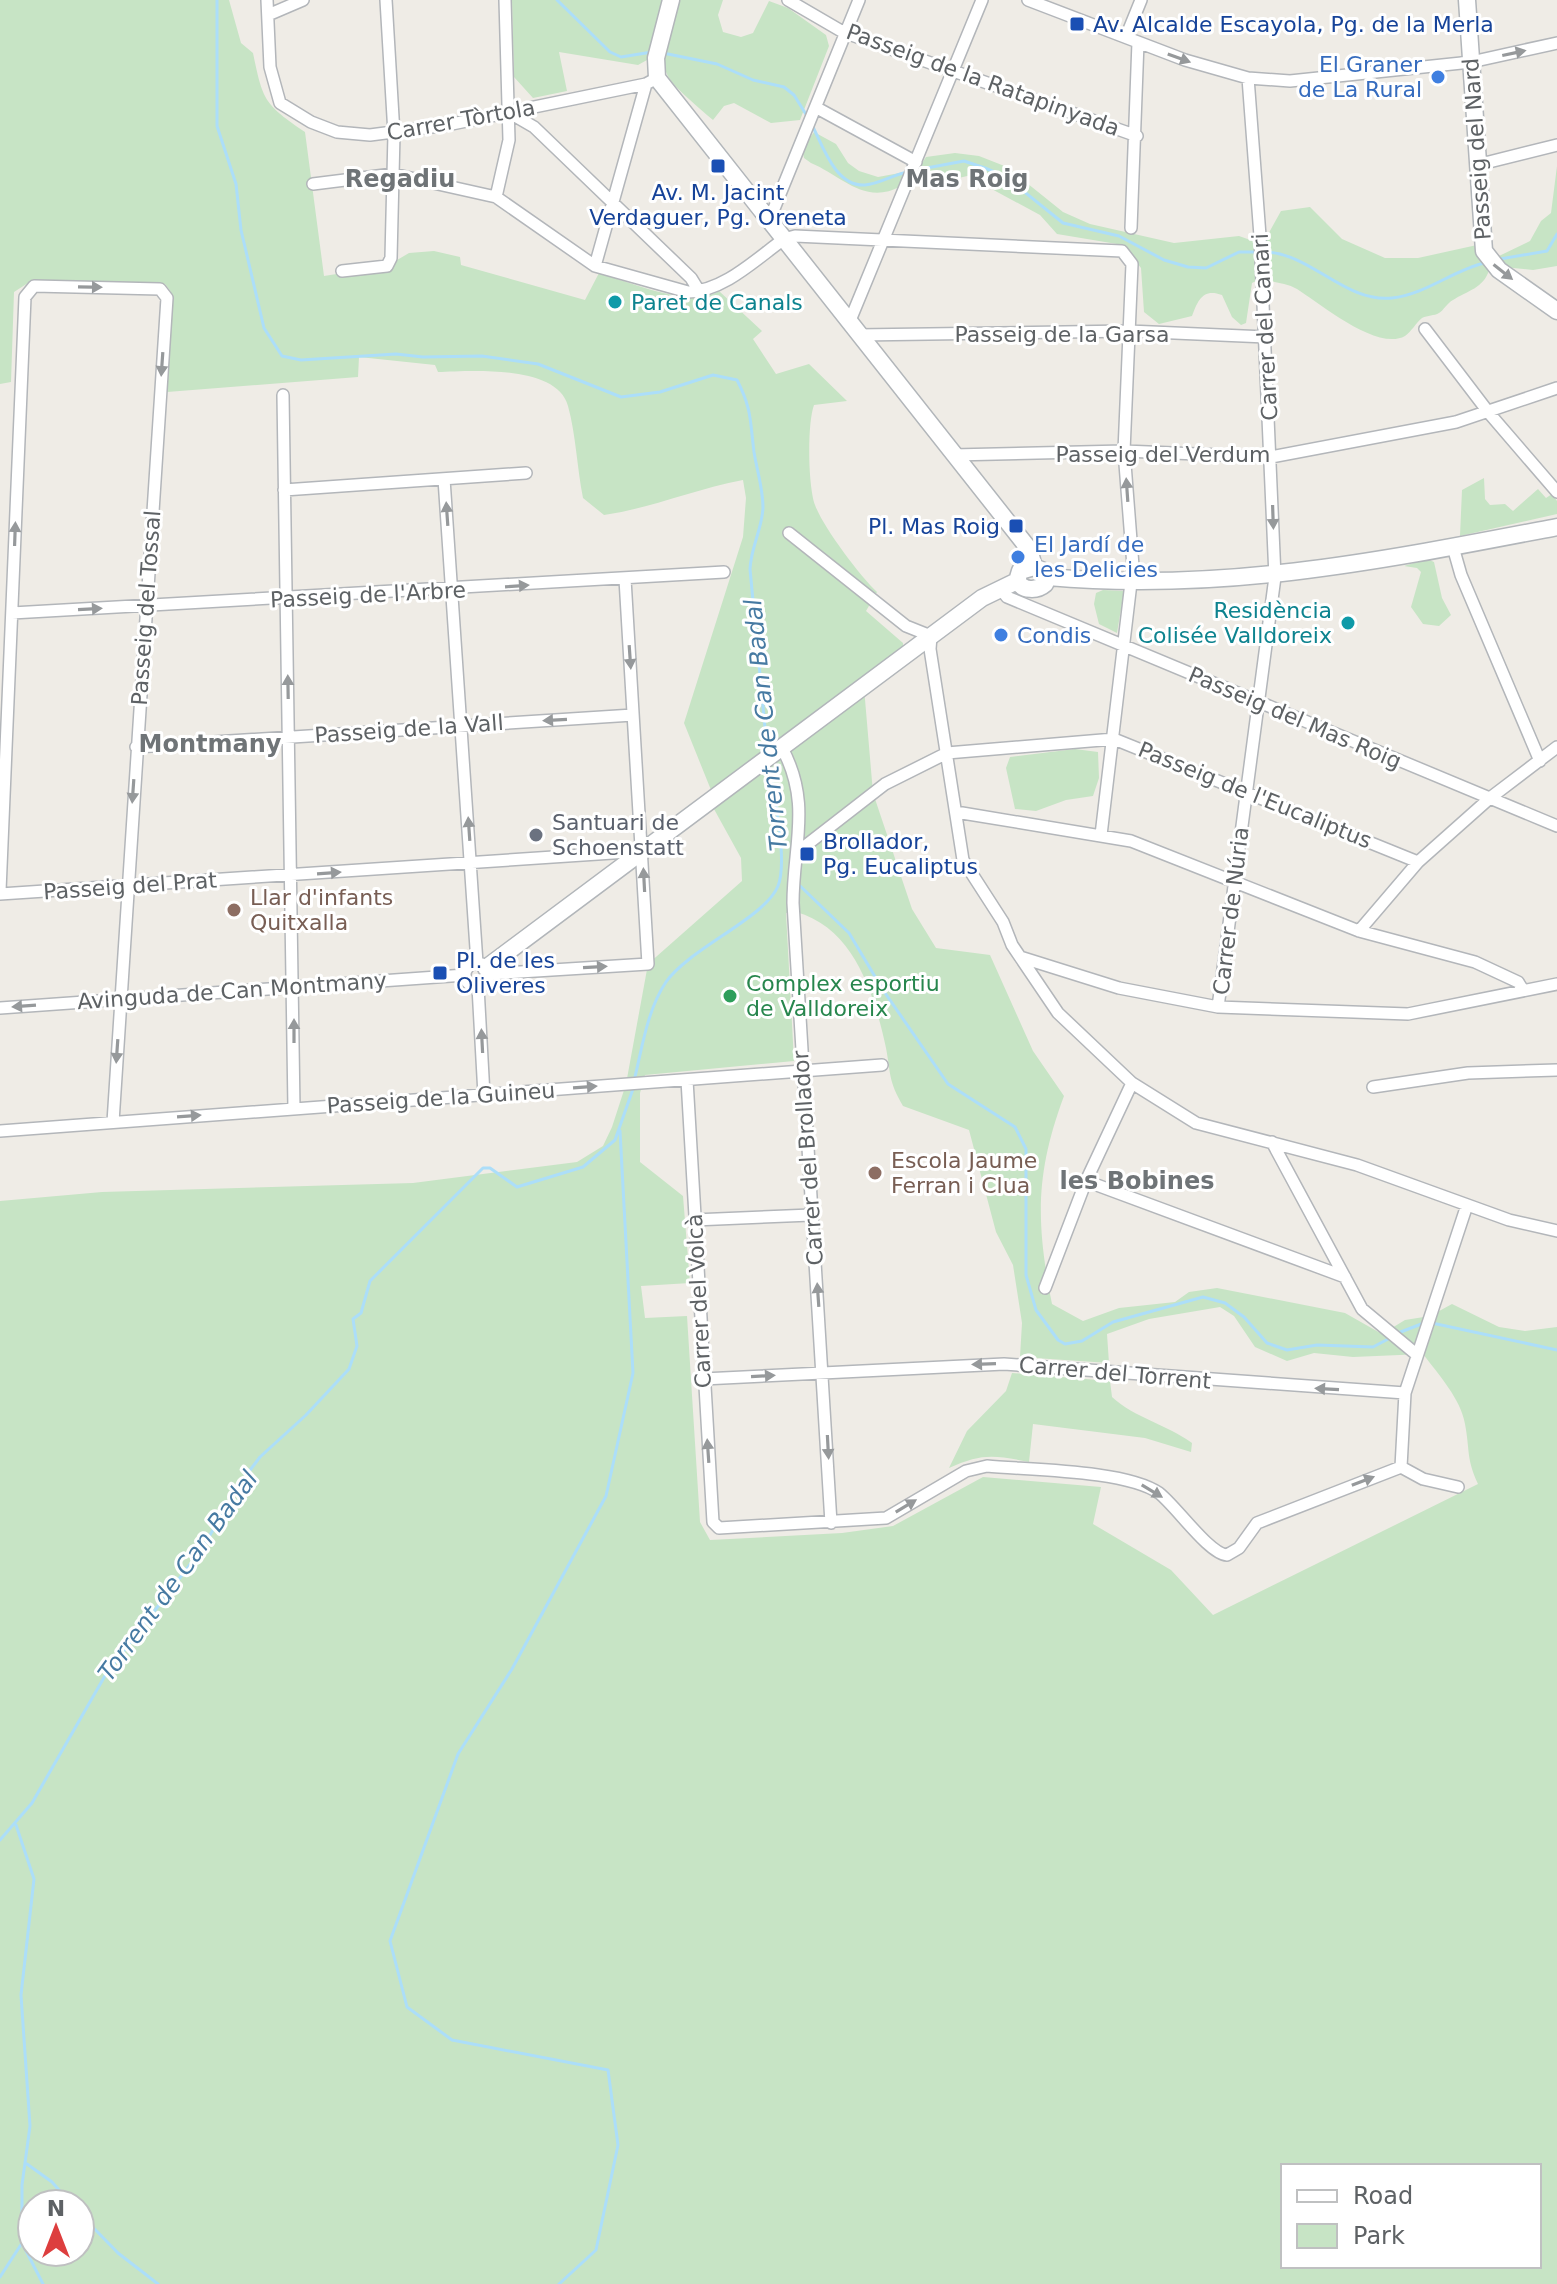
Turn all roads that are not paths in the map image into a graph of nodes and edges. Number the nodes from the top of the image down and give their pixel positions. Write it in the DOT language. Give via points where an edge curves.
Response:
graph roads {
  1 [pos="267,0"];
  2 [pos="303,0"];
  3 [pos="386,0"];
  4 [pos="505,0"];
  5 [pos="671,0"];
  6 [pos="788,0"];
  7 [pos="859,0"];
  8 [pos="982,0"];
  9 [pos="1028,0"];
  10 [pos="1141,0"];
  11 [pos="1467,0"];
  12 [pos="268,15"];
  13 [pos="846,33"];
  14 [pos="1126,37"];
  15 [pos="1138,42"];
  16 [pos="1557,43"];
  17 [pos="1471,62"];
  18 [pos="953,71"];
  19 [pos="1248,78"];
  20 [pos="652,81"];
  21 [pos="817,108"];
  22 [pos="507,112"];
  23 [pos="394,134"];
  24 [pos="1137,136"];
  25 [pos="1557,145"];
  26 [pos="916,162"];
  27 [pos="1477,165"];
  28 [pos="393,174"];
  29 [pos="313,184"];
  30 [pos="496,197"];
  31 [pos="613,203"];
  32 [pos="769,221"];
  33 [pos="1131,228"];
  34 [pos="885,238"];
  35 [pos="784,239"];
  36 [pos="595,266"];
  37 [pos="342,271"];
  38 [pos="699,291"];
  39 [pos="1557,311"];
  40 [pos="854,329"];
  41 [pos="1425,329"];
  42 [pos="1129,331"];
  43 [pos="1266,337"];
  44 [pos="1557,388"];
  45 [pos="283,395"];
  46 [pos="1489,413"];
  47 [pos="1124,451"];
  48 [pos="953,455"];
  49 [pos="1271,457"];
  50 [pos="526,473"];
  51 [pos="444,479"];
  52 [pos="284,490"];
  53 [pos="1557,492"];
  54 [pos="1557,527"];
  55 [pos="789,533"];
  56 [pos="1453,547"];
  57 [pos="724,572"];
  58 [pos="1275,577"];
  59 [pos="1039,578"];
  60 [pos="625,579"];
  61 [pos="1132,584"];
  62 [pos="1000,588"];
  63 [pos="451,590"];
  64 [pos="287,599"];
  65 [pos="146,607"];
  66 [pos="1033,608"];
  67 [pos="12,613"];
  68 [pos="931,636"];
  69 [pos="1124,646"];
  70 [pos="1257,703"];
  71 [pos="633,715"];
  72 [pos="461,726"];
  73 [pos="288,737"];
  74 [pos="1114,739"];
  75 [pos="136,747"];
  76 [pos="1557,747"];
  77 [pos="776,753"];
  78 [pos="947,753"];
  79 [pos="1540,761"];
  80 [pos="1246,791"];
  81 [pos="1490,798"];
  82 [pos="956,812"];
  83 [pos="1557,826"];
  84 [pos="1101,835"];
  85 [pos="800,850"];
  86 [pos="643,851"];
  87 [pos="1418,862"];
  88 [pos="471,863"];
  89 [pos="291,875"];
  90 [pos="1236,880"];
  91 [pos="127,887"];
  92 [pos="0,893"];
  93 [pos="1359,931"];
  94 [pos="1020,956"];
  95 [pos="484,968"];
  96 [pos="465,975"];
  97 [pos="1557,984"];
  98 [pos="293,987"];
  99 [pos="478,987"];
  100 [pos="1523,990"];
  101 [pos="121,999"];
  102 [pos="1218,1007"];
  103 [pos="0,1008"];
  104 [pos="882,1065"];
  105 [pos="803,1069"];
  106 [pos="1557,1070"];
  107 [pos="687,1080"];
  108 [pos="1132,1083"];
  109 [pos="1373,1087"];
  110 [pos="484,1095"];
  111 [pos="294,1109"];
  112 [pos="113,1122"];
  113 [pos="0,1131"];
  114 [pos="1272,1142"];
  115 [pos="1086,1181"];
  116 [pos="1467,1205"];
  117 [pos="811,1215"];
  118 [pos="694,1220"];
  119 [pos="1557,1231"];
  120 [pos="1345,1277"];
  121 [pos="1045,1288"];
  122 [pos="1416,1354"];
  123 [pos="824,1372"];
  124 [pos="703,1379"];
  125 [pos="1405,1393"];
  126 [pos="1401,1467"];
  127 [pos="1458,1487"];
  128 [pos="831,1523"];
  1 -- 12 [label="street"];
  2 -- 12 [label="street"];
  3 -- 23 [label="street"];
  4 -- 22 [label="street"];
  5 -- 20 [label="street"];
  6 -- 13 [label="street, Passeig de la Ratapinyada"];
  7 -- 13 [label="street"];
  8 -- 18 [label="street"];
  9 -- 14 [label="street"];
  10 -- 14 [label="street"];
  11 -- 17 [label="street, Passeig del Nard"];
  12 -- 23 [label="street, Carrer Tòrtola" via="270,67 280,103 337,132"];
  13 -- 18 [label="street, Passeig de la Ratapinyada"];
  13 -- 21 [label="street"];
  14 -- 15 [label="street"];
  15 -- 19 [label="street, one-way"];
  15 -- 24 [label="street"];
  17 -- 16 [label="street, one-way"];
  17 -- 19 [label="street" via="1290,81"];
  17 -- 27 [label="street, Passeig del Nard"];
  18 -- 24 [label="street, Passeig de la Ratapinyada"];
  18 -- 26 [label="street"];
  19 -- 43 [label="street, Carrer del Canari"];
  20 -- 22 [label="street, Carrer Tòrtola"];
  20 -- 31 [label="street"];
  20 -- 32 [label="street"];
  21 -- 26 [label="street"];
  21 -- 32 [label="street"];
  22 -- 23 [label="street, Carrer Tòrtola"];
  22 -- 30 [label="street" via="509,140"];
  22 -- 31 [label="street" via="534,127"];
  23 -- 28 [label="street"];
  24 -- 33 [label="street"];
  25 -- 27 [label="street"];
  26 -- 34 [label="street"];
  27 -- 39 [label="street, Passeig del Nard, one-way" via="1484,251 1499,270"];
  28 -- 29 [label="street"];
  28 -- 30 [label="street"];
  28 -- 37 [label="street" via="387,266"];
  30 -- 36 [label="street"];
  31 -- 36 [label="street"];
  31 -- 38 [label="street"];
  32 -- 35 [label="street"];
  34 -- 35 [label="street"];
  34 -- 40 [label="street"];
  34 -- 42 [label="street" via="1122,251 1132,264"];
  35 -- 38 [label="street" via="722,282"];
  35 -- 40 [label="street"];
  36 -- 38 [label="street"];
  40 -- 42 [label="street, Passeig de la Garsa"];
  40 -- 48 [label="street"];
  41 -- 46 [label="street"];
  42 -- 43 [label="street, Passeig de la Garsa"];
  42 -- 47 [label="street"];
  43 -- 49 [label="street, Carrer del Canari"];
  44 -- 46 [label="street, Passeig del Verdum"];
  45 -- 52 [label="street"];
  46 -- 49 [label="street, Passeig del Verdum"];
  46 -- 53 [label="street"];
  47 -- 48 [label="street, Passeig del Verdum"];
  47 -- 49 [label="street, Passeig del Verdum"];
  61 -- 47 [label="street, one-way"];
  48 -- 59 [label="street" via="1032,553"];
  49 -- 58 [label="street, Carrer del Canari, one-way"];
  50 -- 51 [label="street"];
  51 -- 52 [label="street"];
  63 -- 51 [label="street, one-way"];
  52 -- 64 [label="street"];
  54 -- 56 [label="street"];
  55 -- 68 [label="street" via="906,626"];
  56 -- 58 [label="street"];
  56 -- 79 [label="street"];
  57 -- 60 [label="street, Passeig de l'Arbre"];
  58 -- 61 [label="street"];
  58 -- 70 [label="street, Carrer de Núria"];
  59 -- 61 [label="street"];
  59 -- 62 [label="street" via="1020,571 1017,581"];
  59 -- 66 [label="street"];
  63 -- 60 [label="street, Passeig de l'Arbre, one-way"];
  60 -- 71 [label="street, one-way"];
  61 -- 69 [label="street"];
  62 -- 66 [label="street, Passeig del Mas Roig" via="1007,597"];
  62 -- 68 [label="street"];
  63 -- 64 [label="street, Passeig de l'Arbre"];
  63 -- 72 [label="street"];
  64 -- 65 [label="street, Passeig de l'Arbre"];
  73 -- 64 [label="street, one-way"];
  67 -- 65 [label="street, Passeig de l'Arbre, one-way"];
  67 -- 65 [label="street, Passeig del Tossal, one-way" via="25,297 34,286 160,289 167,298"];
  65 -- 75 [label="street, Passeig del Tossal"];
  66 -- 69 [label="street, Passeig del Mas Roig"];
  67 -- 92 [label="street"];
  68 -- 77 [label="street"];
  68 -- 78 [label="street"];
  69 -- 70 [label="street, Passeig del Mas Roig"];
  69 -- 74 [label="street"];
  70 -- 80 [label="street, Carrer de Núria"];
  70 -- 81 [label="street, Passeig del Mas Roig"];
  71 -- 72 [label="street, Passeig de la Vall, one-way"];
  71 -- 86 [label="street"];
  72 -- 73 [label="street, Passeig de la Vall"];
  88 -- 72 [label="street, one-way"];
  73 -- 75 [label="street, Passeig de la Vall"];
  73 -- 89 [label="street"];
  74 -- 78 [label="street, Passeig de l'Eucaliptus"];
  74 -- 80 [label="street, Passeig de l'Eucaliptus"];
  74 -- 84 [label="street"];
  75 -- 91 [label="street, Passeig del Tossal, one-way"];
  76 -- 79 [label="street"];
  77 -- 85 [label="street, Carrer del Brollador" via="798,796"];
  77 -- 86 [label="street"];
  78 -- 82 [label="street"];
  78 -- 85 [label="street" via="885,784"];
  79 -- 81 [label="street"];
  80 -- 87 [label="street, Passeig de l'Eucaliptus"];
  80 -- 90 [label="street, Carrer de Núria"];
  81 -- 83 [label="street, Passeig del Mas Roig"];
  81 -- 87 [label="street"];
  82 -- 84 [label="street"];
  82 -- 94 [label="street" via="963,860"];
  84 -- 90 [label="street"];
  85 -- 105 [label="street, Carrer del Brollador" via="793,903"];
  86 -- 88 [label="street, Passeig del Prat"];
  86 -- 95 [label="street"];
  95 -- 86 [label="street, one-way" via="648,964"];
  87 -- 93 [label="street"];
  89 -- 88 [label="street, Passeig del Prat, one-way"];
  88 -- 95 [label="street"];
  89 -- 91 [label="street, Passeig del Prat"];
  89 -- 98 [label="street"];
  90 -- 93 [label="street"];
  90 -- 102 [label="street, Carrer de Núria"];
  91 -- 92 [label="street, Passeig del Prat"];
  91 -- 101 [label="street, Passeig del Tossal"];
  93 -- 100 [label="street" via="1475,962 1518,982"];
  94 -- 102 [label="street" via="1119,988"];
  94 -- 108 [label="street" via="1058,1013"];
  95 -- 96 [label="street" via="468,967"];
  95 -- 99 [label="street" via="487,981"];
  96 -- 98 [label="street, Avinguda de Can Montmany"];
  96 -- 99 [label="street"];
  97 -- 100 [label="street"];
  98 -- 101 [label="street, Avinguda de Can Montmany"];
  111 -- 98 [label="street, one-way"];
  110 -- 99 [label="street, one-way"];
  100 -- 102 [label="street" via="1408,1014"];
  101 -- 103 [label="street, Avinguda de Can Montmany, one-way"];
  101 -- 112 [label="street, Passeig del Tossal, one-way"];
  104 -- 105 [label="street, Passeig de la Guineu"];
  105 -- 107 [label="street, Passeig de la Guineu"];
  105 -- 117 [label="street, Carrer del Brollador"];
  106 -- 109 [label="street" via="1468,1073"];
  110 -- 107 [label="street, Passeig de la Guineu, one-way"];
  107 -- 118 [label="street, Carrer del Volcà"];
  108 -- 114 [label="street" via="1196,1123"];
  108 -- 115 [label="street"];
  110 -- 111 [label="street, Passeig de la Guineu"];
  112 -- 111 [label="street, Passeig de la Guineu, one-way"];
  112 -- 113 [label="street, Passeig de la Guineu"];
  114 -- 116 [label="street" via="1357,1165"];
  114 -- 120 [label="street"];
  115 -- 120 [label="street"];
  115 -- 121 [label="street"];
  116 -- 119 [label="street"];
  116 -- 122 [label="street"];
  117 -- 118 [label="street"];
  123 -- 117 [label="street, Carrer del Brollador, one-way"];
  118 -- 124 [label="street, Carrer del Volcà"];
  120 -- 122 [label="street" via="1362,1309"];
  122 -- 125 [label="street"];
  124 -- 123 [label="street, Carrer del Torrent, one-way"];
  125 -- 123 [label="street, Carrer del Torrent, one-way" via="1004,1364"];
  123 -- 128 [label="street, Carrer del Brollador, one-way"];
  128 -- 124 [label="street, Carrer del Volcà, one-way" via="719,1528 713,1522"];
  125 -- 126 [label="street"];
  126 -- 127 [label="street" via="1423,1479"];
  128 -- 126 [label="street, one-way" via="886,1518 966,1471 987,1466 1146,1485 1215,1550 1227,1555 1257,1523"];
}
